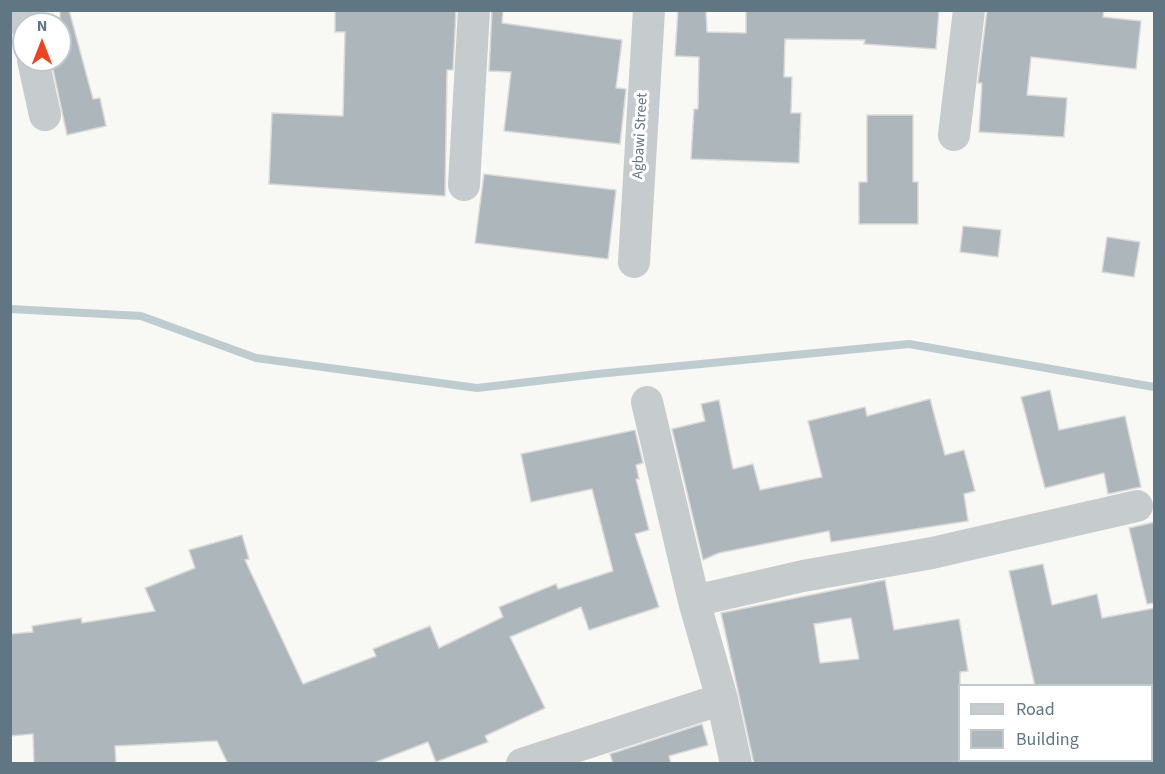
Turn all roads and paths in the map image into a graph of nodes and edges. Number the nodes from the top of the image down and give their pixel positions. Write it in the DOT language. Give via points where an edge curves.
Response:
graph roads {
  1 [pos="474,10"];
  2 [pos="649,10"];
  3 [pos="969,10"];
  4 [pos="36,72"];
  5 [pos="45,116"];
  6 [pos="954,135"];
  7 [pos="464,185"];
  8 [pos="634,262"];
  9 [pos="647,402"];
  10 [pos="1137,506"];
  11 [pos="694,601"];
  12 [pos="722,699"];
  13 [pos="522,764"];
  14 [pos="736,764"];
  1 -- 7 [label="street"];
  2 -- 8 [label="street, Agbawi Street"];
  3 -- 6 [label="street"];
  4 -- 5 [label="street"];
  9 -- 11 [label="street"];
  10 -- 11 [label="street"];
  11 -- 12 [label="street"];
  12 -- 13 [label="street"];
  12 -- 14 [label="street"];
}
